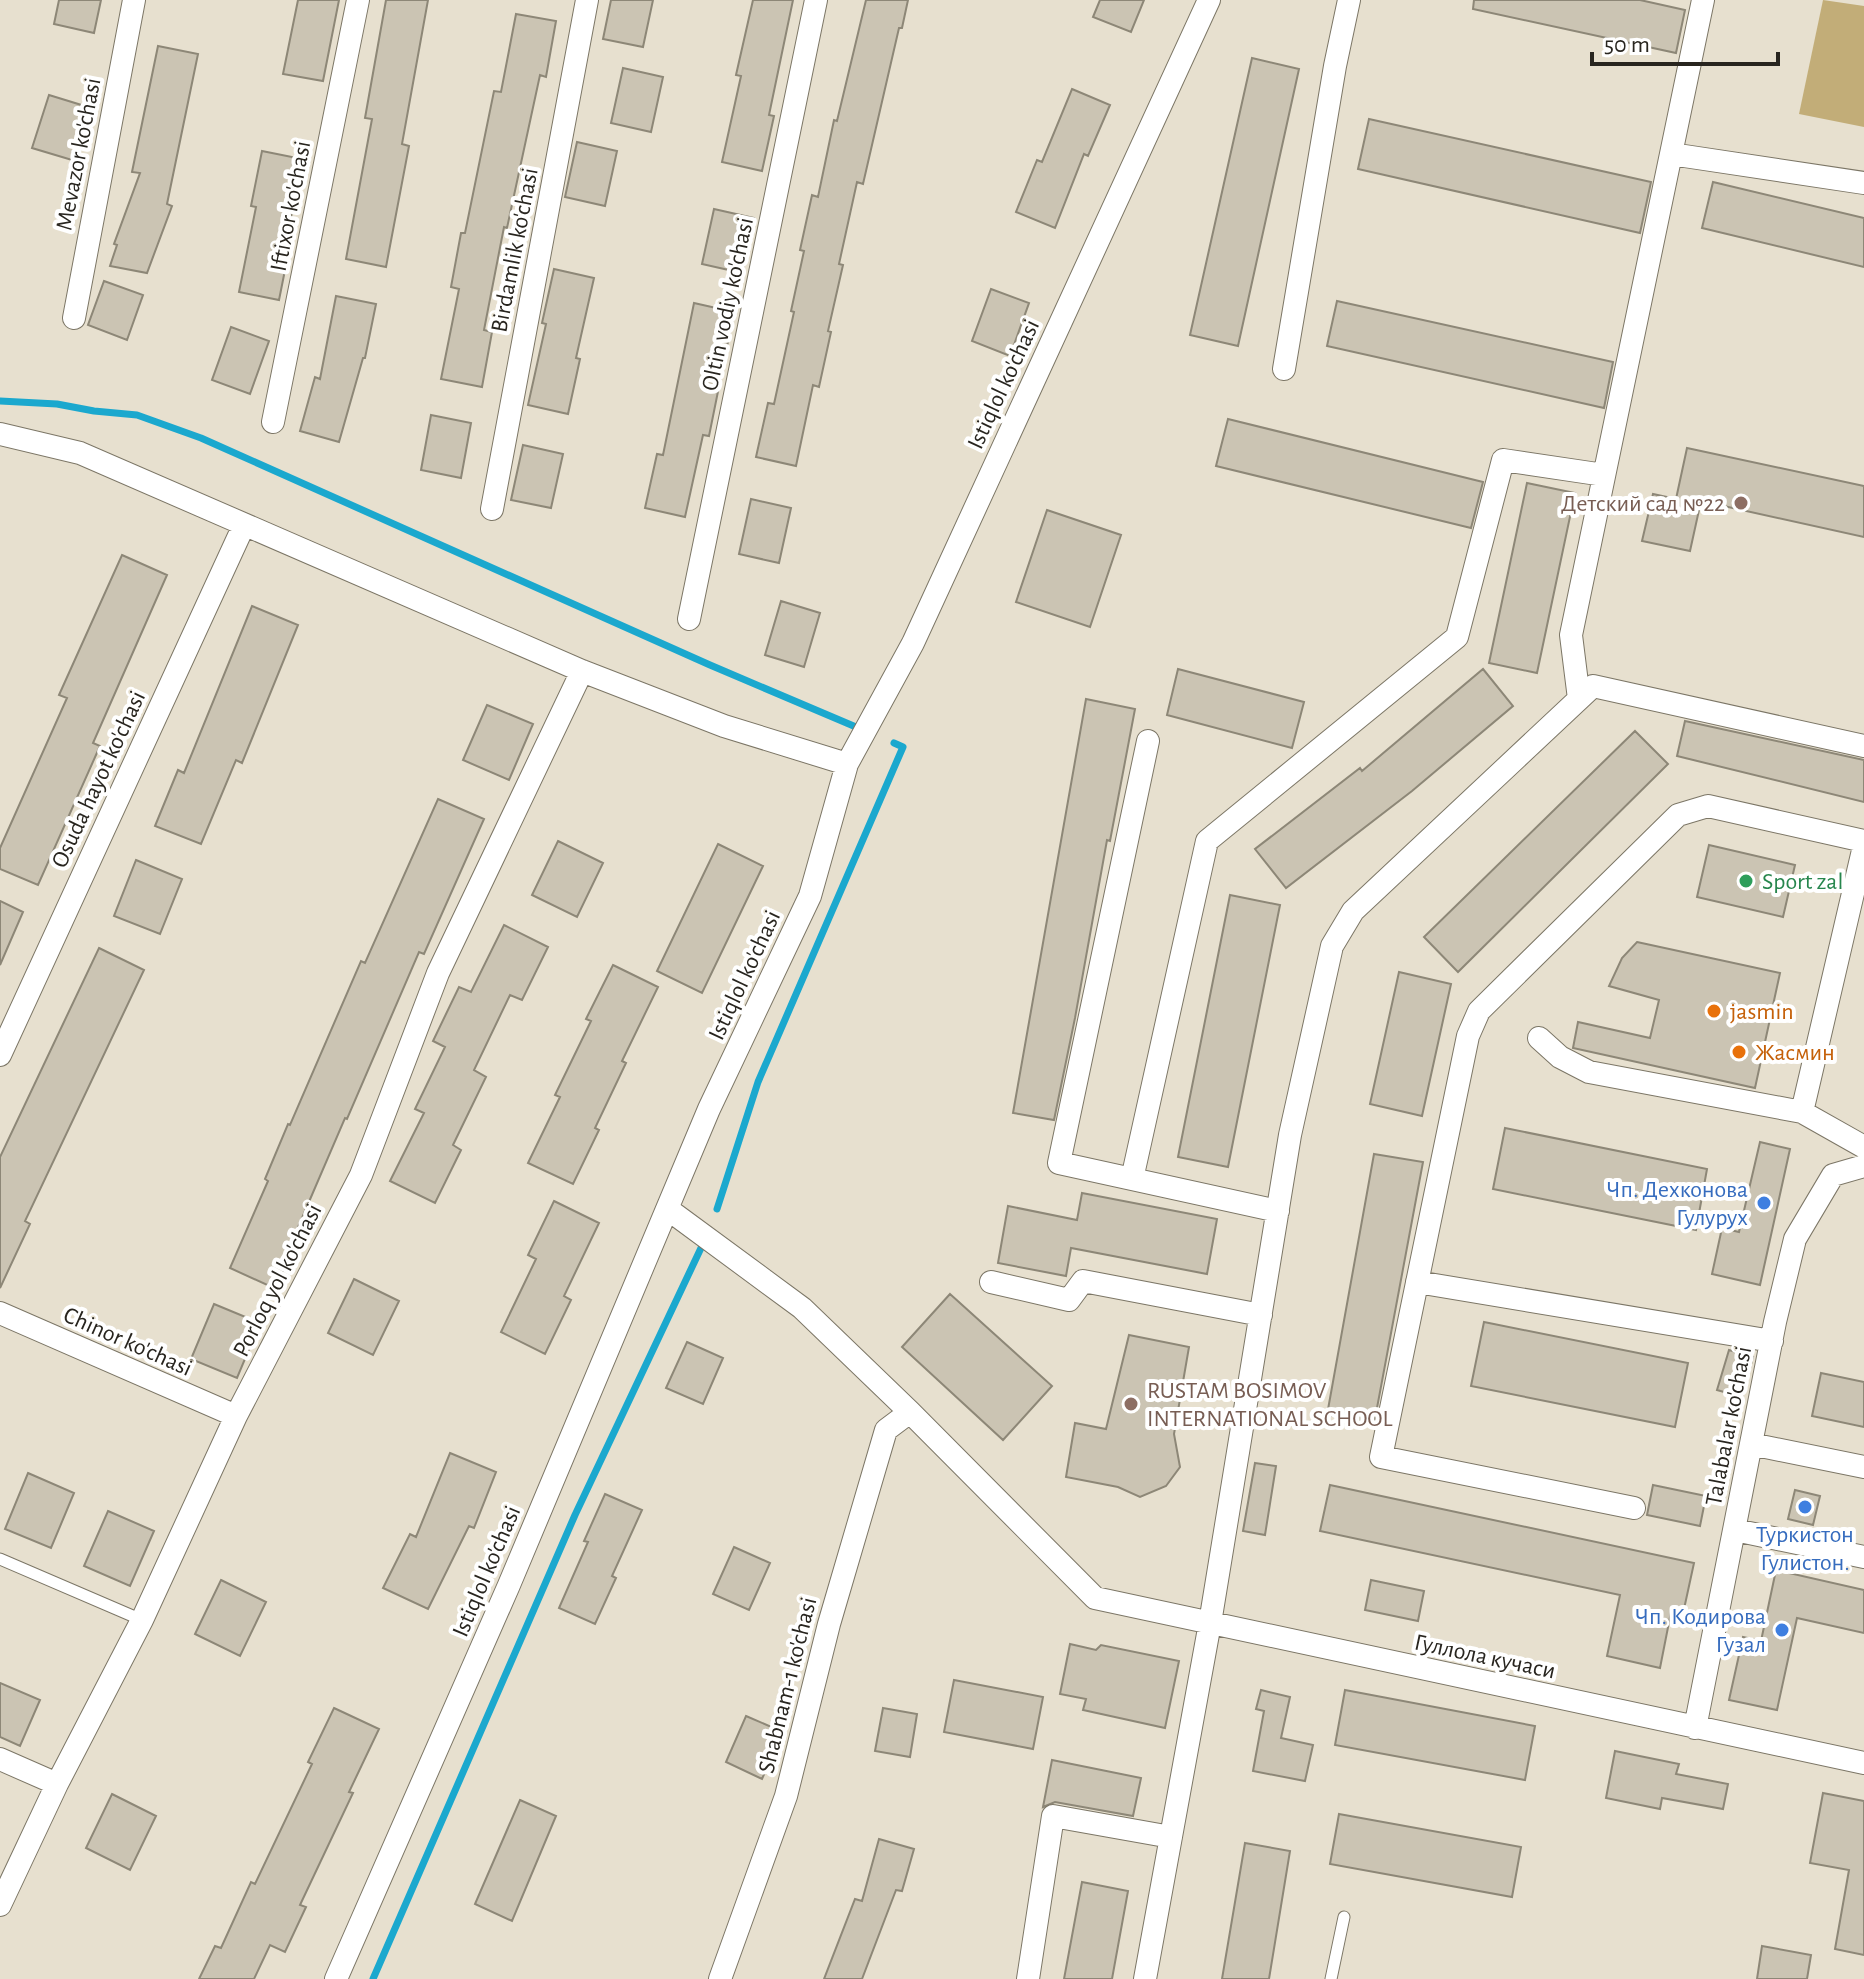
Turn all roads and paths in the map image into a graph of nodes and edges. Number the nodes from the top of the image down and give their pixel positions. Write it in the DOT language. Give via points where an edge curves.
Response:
graph roads {
  1 [pos="134,0"];
  2 [pos="358,0"];
  3 [pos="587,0"];
  4 [pos="816,0"];
  5 [pos="1209,0"];
  6 [pos="1349,0"];
  7 [pos="1703,0"];
  8 [pos="1671,154"];
  9 [pos="1864,183"];
  10 [pos="74,318"];
  11 [pos="1284,369"];
  12 [pos="273,422"];
  13 [pos="0,434"];
  14 [pos="1604,475"];
  15 [pos="492,509"];
  16 [pos="244,525"];
  17 [pos="689,619"];
  18 [pos="582,671"];
  19 [pos="1579,699"];
  20 [pos="1148,741"];
  21 [pos="1864,746"];
  22 [pos="847,764"];
  23 [pos="1864,844"];
  24 [pos="1539,1038"];
  25 [pos="0,1055"];
  26 [pos="1802,1112"];
  27 [pos="1864,1147"];
  28 [pos="1864,1166"];
  29 [pos="1132,1179"];
  30 [pos="669,1210"];
  31 [pos="1278,1211"];
  32 [pos="991,1282"];
  33 [pos="1417,1282"];
  34 [pos="0,1313"];
  35 [pos="1261,1315"];
  36 [pos="1772,1341"];
  37 [pos="910,1412"];
  38 [pos="236,1416"];
  39 [pos="1751,1444"];
  40 [pos="1864,1467"];
  41 [pos="1634,1508"];
  42 [pos="1735,1530"];
  43 [pos="1864,1557"];
  44 [pos="0,1559"];
  45 [pos="142,1620"];
  46 [pos="1210,1623"];
  47 [pos="1695,1728"];
  48 [pos="0,1759"];
  49 [pos="1864,1763"];
  50 [pos="57,1784"];
  51 [pos="1171,1837"];
  52 [pos="0,1905"];
  53 [pos="1344,1917"];
  54 [pos="336,1979"];
  55 [pos="720,1979"];
  56 [pos="1028,1979"];
  57 [pos="1145,1979"];
  58 [pos="1331,1979"];
  1 -- 10 [label="street, Mevazor ko'chasi"];
  2 -- 12 [label="street, Iftixor ko'chasi"];
  3 -- 15 [label="street, Birdamlik ko'chasi"];
  4 -- 17 [label="street, Oltin vodiy ko'chasi"];
  5 -- 22 [label="street, Istiqlol ko'chasi" via="913,643"];
  6 -- 11 [label="street"];
  7 -- 8 [label="street"];
  8 -- 9 [label="street"];
  8 -- 14 [label="street"];
  13 -- 16 [label="street" via="80,453"];
  14 -- 19 [label="street" via="1571,635"];
  14 -- 29 [label="street" via="1503,460 1457,637 1207,841"];
  16 -- 18 [label="street"];
  16 -- 25 [label="street, Osuda hayot ko'chasi"];
  18 -- 22 [label="street" via="724,726"];
  18 -- 38 [label="street, Porloq yol ko'chasi" via="438,973 361,1175"];
  19 -- 21 [label="street" via="1593,686"];
  19 -- 31 [label="street" via="1353,911 1332,946"];
  20 -- 29 [label="street" via="1059,1163"];
  22 -- 30 [label="street, Istiqlol ko'chasi" via="810,896 709,1109"];
  23 -- 26 [label="street"];
  23 -- 33 [label="street" via="1708,806 1678,815 1479,1011 1468,1036"];
  24 -- 26 [label="street" via="1589,1072"];
  26 -- 27 [label="street"];
  28 -- 36 [label="street, Talabalar ko'chasi" via="1833,1175 1795,1239"];
  29 -- 31 [label="street"];
  30 -- 37 [label="street" via="802,1308"];
  30 -- 54 [label="street, Istiqlol ko'chasi"];
  31 -- 35 [label="street"];
  32 -- 35 [label="street" via="1069,1300 1083,1281"];
  33 -- 36 [label="street"];
  33 -- 41 [label="street" via="1381,1457"];
  34 -- 38 [label="street, Chinor ko'chasi"];
  35 -- 46 [label="street"];
  36 -- 39 [label="street, Talabalar ko'chasi"];
  37 -- 46 [label="street, Гуллола кучаси" via="1095,1598"];
  37 -- 55 [label="street, Shabnam-1 ko'chasi" via="886,1430 786,1796"];
  38 -- 45 [label="street, Porloq yol ko'chasi"];
  39 -- 40 [label="street"];
  39 -- 42 [label="street, Talabalar ko'chasi"];
  42 -- 43 [label="street"];
  42 -- 47 [label="street, Talabalar ko'chasi"];
  44 -- 45 [label="lane"];
  45 -- 50 [label="street, Porloq yol ko'chasi"];
  46 -- 47 [label="street, Гуллола кучаси"];
  46 -- 51 [label="street"];
  47 -- 49 [label="street, Гуллола кучаси"];
  48 -- 50 [label="street"];
  50 -- 52 [label="street, Porloq yol ko'chasi"];
  51 -- 56 [label="street" via="1053,1816"];
  51 -- 57 [label="street"];
  53 -- 58 [label="lane"];
}
